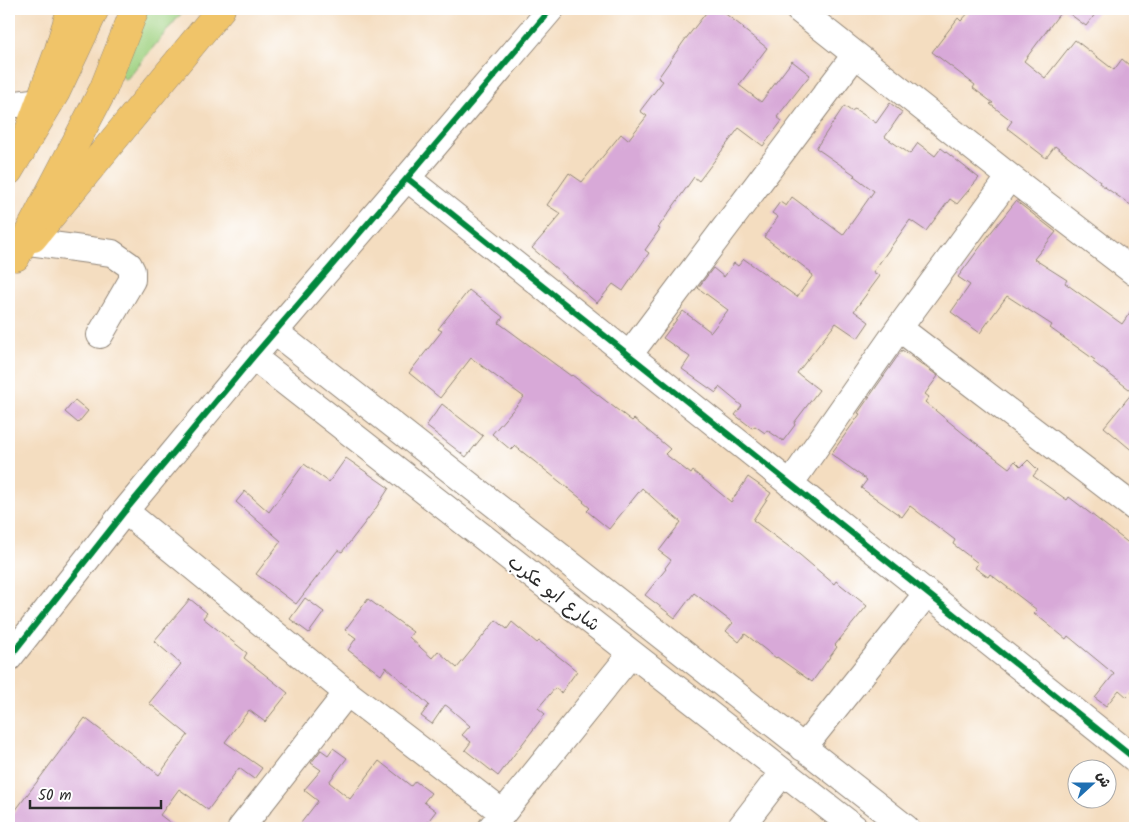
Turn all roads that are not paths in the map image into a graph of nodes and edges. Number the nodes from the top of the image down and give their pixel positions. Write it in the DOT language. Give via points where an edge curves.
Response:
graph roads {
  1 [pos="71,9"];
  2 [pos="95,9"];
  3 [pos="135,9"];
  4 [pos="221,9"];
  5 [pos="551,9"];
  6 [pos="798,9"];
  7 [pos="855,55"];
  8 [pos="40,101"];
  9 [pos="9,105"];
  10 [pos="15,161"];
  11 [pos="407,178"];
  12 [pos="1010,178"];
  13 [pos="18,255"];
  14 [pos="1135,273"];
  15 [pos="899,328"];
  16 [pos="275,332"];
  17 [pos="100,335"];
  18 [pos="630,356"];
  19 [pos="253,357"];
  20 [pos="790,484"];
  21 [pos="1135,508"];
  22 [pos="125,512"];
  23 [pos="927,593"];
  24 [pos="631,654"];
  25 [pos="9,658"];
  26 [pos="347,693"];
  27 [pos="802,748"];
  28 [pos="1135,758"];
  29 [pos="784,772"];
  30 [pos="497,821"];
  31 [pos="241,828"];
  32 [pos="740,828"];
  33 [pos="855,828"];
  34 [pos="906,828"];
  1 -- 8 [label="main road"];
  2 -- 10 [label="main road" via="56,92"];
  3 -- 13 [label="main road" via="103,90"];
  4 -- 13 [label="main road"];
  5 -- 11 [label="street"];
  6 -- 7 [label="street"];
  7 -- 12 [label="street"];
  7 -- 18 [label="street"];
  8 -- 9 [label="street"];
  8 -- 10 [label="main road"];
  11 -- 16 [label="street"];
  11 -- 18 [label="street"];
  12 -- 14 [label="street"];
  12 -- 15 [label="street"];
  13 -- 17 [label="street" via="112,253 129,265 132,280"];
  15 -- 20 [label="street"];
  15 -- 21 [label="street"];
  16 -- 19 [label="street"];
  16 -- 27 [label="street"];
  18 -- 20 [label="street"];
  19 -- 22 [label="street"];
  19 -- 24 [label="street, شارع ابو عكرب"];
  20 -- 23 [label="street"];
  22 -- 25 [label="street"];
  22 -- 26 [label="street"];
  23 -- 27 [label="street"];
  23 -- 28 [label="street"];
  24 -- 29 [label="street, شارع ابو عكرب"];
  24 -- 30 [label="street"];
  26 -- 30 [label="street"];
  26 -- 31 [label="street"];
  27 -- 34 [label="street"];
  29 -- 32 [label="street"];
  29 -- 33 [label="street, شارع ابو عكرب"];
}
